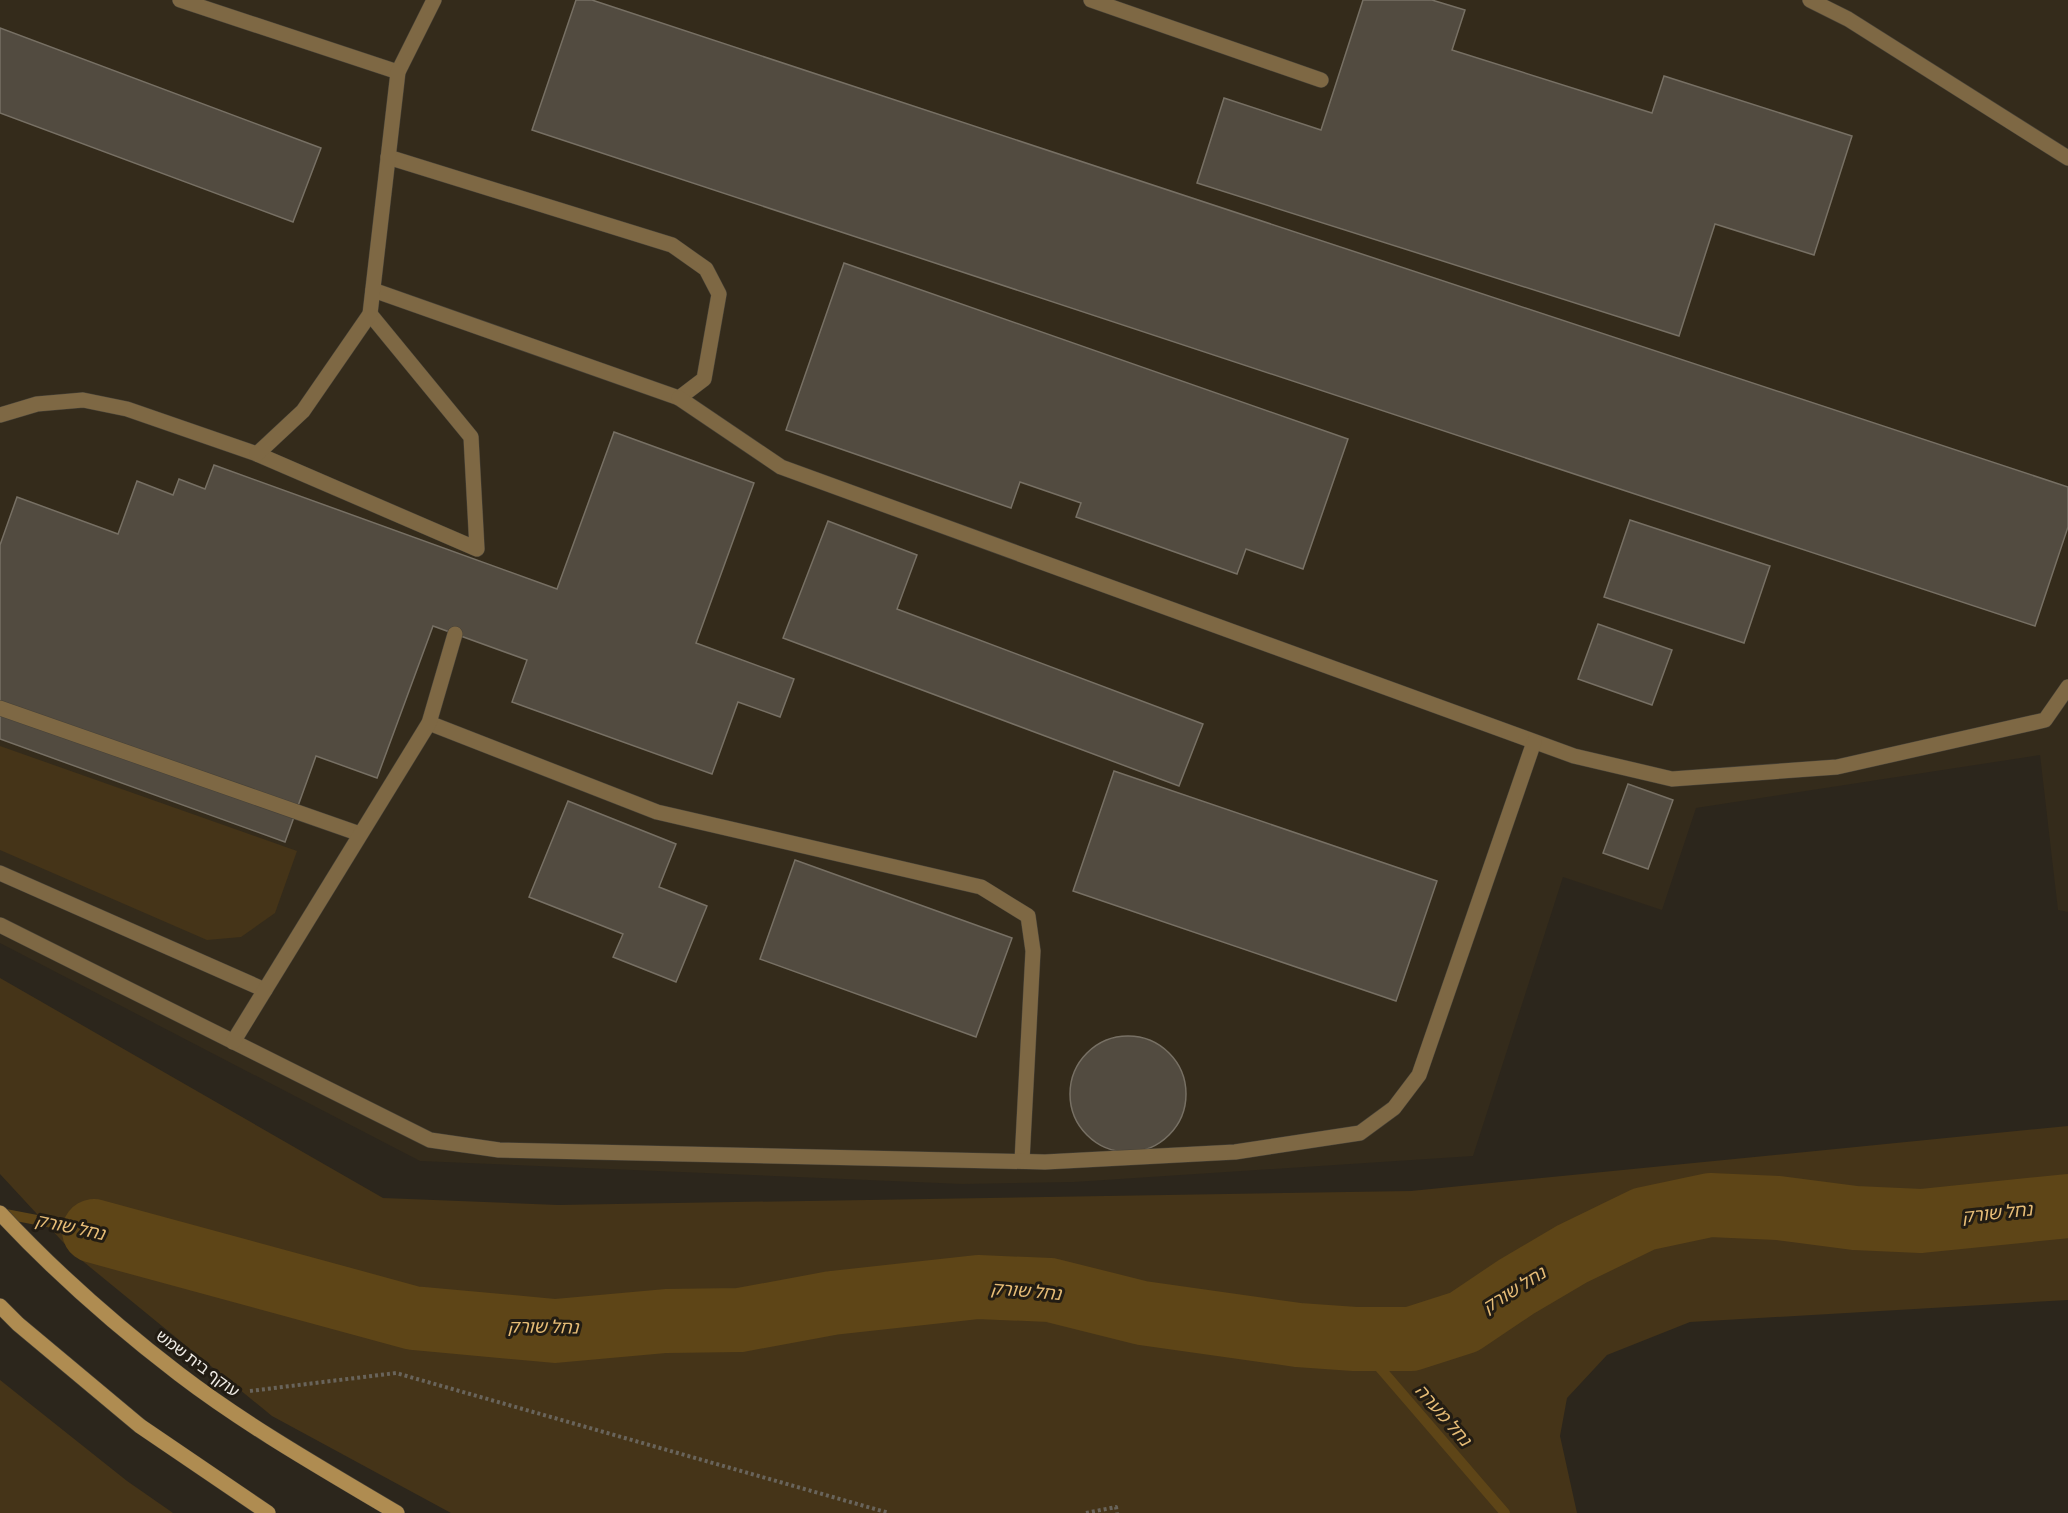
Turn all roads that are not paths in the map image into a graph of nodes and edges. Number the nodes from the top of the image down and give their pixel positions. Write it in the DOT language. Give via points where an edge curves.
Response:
graph roads {
  1 [pos="180,0"];
  2 [pos="434,0"];
  3 [pos="1091,0"];
  4 [pos="1810,0"];
  5 [pos="398,72"];
  6 [pos="1321,80"];
  7 [pos="388,157"];
  8 [pos="2068,158"];
  9 [pos="373,290"];
  10 [pos="370,314"];
  11 [pos="679,398"];
  12 [pos="0,415"];
  13 [pos="257,454"];
  14 [pos="455,634"];
  15 [pos="2068,687"];
  16 [pos="0,708"];
  17 [pos="429,723"];
  18 [pos="1534,742"];
  19 [pos="360,834"];
  20 [pos="0,873"];
  21 [pos="0,925"];
  22 [pos="265,990"];
  23 [pos="233,1042"];
  24 [pos="1022,1161"];
  25 [pos="0,1212"];
  26 [pos="0,1306"];
  27 [pos="266,1512"];
  28 [pos="397,1513"];
  1 -- 5 [label="lane"];
  2 -- 5 [label="lane"];
  3 -- 6 [label="lane"];
  4 -- 8 [label="lane" via="1848,19"];
  5 -- 7 [label="lane"];
  7 -- 9 [label="lane"];
  7 -- 11 [label="lane" via="672,245 706,269 719,294 704,379"];
  9 -- 10 [label="lane"];
  9 -- 11 [label="lane"];
  10 -- 13 [label="lane" via="303,411"];
  10 -- 13 [label="lane" via="471,437 477,549"];
  11 -- 18 [label="lane" via="781,467"];
  12 -- 13 [label="lane" via="37,404 83,400 127,409"];
  14 -- 17 [label="lane"];
  15 -- 18 [label="lane" via="2045,720 1836,767 1672,779 1574,756"];
  16 -- 19 [label="lane"];
  17 -- 19 [label="lane"];
  17 -- 24 [label="lane" via="657,812 981,887 1028,916 1033,951"];
  18 -- 24 [label="lane" via="1419,1075 1394,1108 1360,1133 1235,1152"];
  19 -- 22 [label="lane"];
  20 -- 22 [label="lane"];
  21 -- 23 [label="lane"];
  22 -- 23 [label="lane"];
  23 -- 24 [label="lane" via="430,1140 499,1150"];
  25 -- 28 [label="main road, עוקף בית שמש" via="63,1277 171,1368 298,1455"];
  26 -- 27 [label="main road" via="140,1426"];
}
